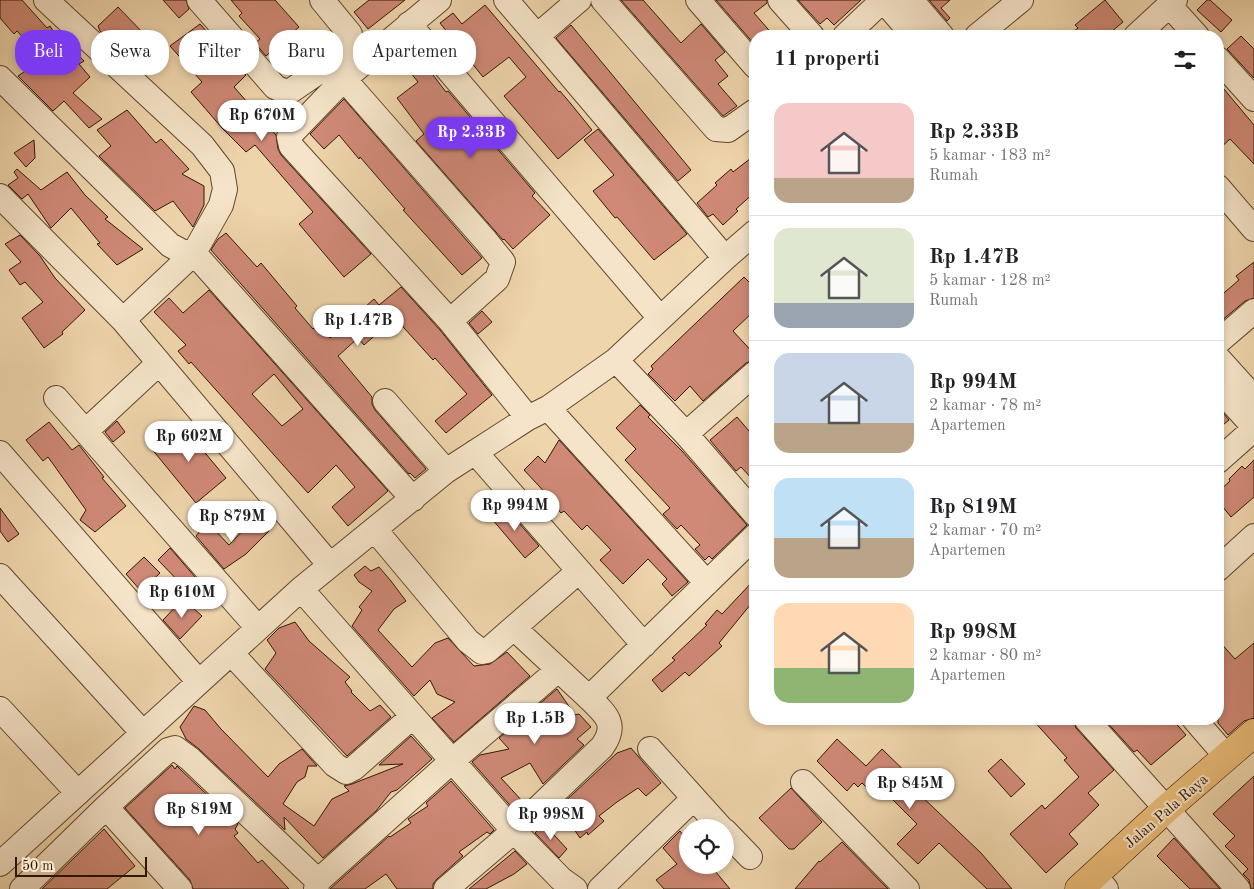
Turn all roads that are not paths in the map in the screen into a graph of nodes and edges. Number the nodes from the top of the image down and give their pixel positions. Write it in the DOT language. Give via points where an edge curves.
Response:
graph roads {
  1 [pos="46,0"];
  2 [pos="198,0"];
  3 [pos="322,0"];
  4 [pos="506,0"];
  5 [pos="579,0"];
  6 [pos="603,0"];
  7 [pos="698,0"];
  8 [pos="780,0"];
  9 [pos="883,0"];
  10 [pos="911,0"];
  11 [pos="1021,0"];
  12 [pos="1172,2"];
  13 [pos="430,3"];
  14 [pos="409,24"];
  15 [pos="807,30"];
  16 [pos="851,30"];
  17 [pos="909,30"];
  18 [pos="937,30"];
  19 [pos="984,30"];
  20 [pos="1142,30"];
  21 [pos="1193,30"];
  22 [pos="537,36"];
  23 [pos="343,56"];
  24 [pos="749,59"];
  25 [pos="1224,66"];
  26 [pos="343,67"];
  27 [pos="328,75"];
  28 [pos="334,75"];
  29 [pos="341,75"];
  30 [pos="0,78"];
  31 [pos="1254,99"];
  32 [pos="749,119"];
  33 [pos="1224,194"];
  34 [pos="0,196"];
  35 [pos="1254,229"];
  36 [pos="749,237"];
  37 [pos="194,254"];
  38 [pos="725,258"];
  39 [pos="1254,311"];
  40 [pos="660,318"];
  41 [pos="123,320"];
  42 [pos="450,321"];
  43 [pos="1224,337"];
  44 [pos="616,360"];
  45 [pos="159,363"];
  46 [pos="1224,365"];
  47 [pos="749,378"];
  48 [pos="1224,394"];
  49 [pos="56,398"];
  50 [pos="1254,398"];
  51 [pos="385,401"];
  52 [pos="538,413"];
  53 [pos="1254,428"];
  54 [pos="86,431"];
  55 [pos="686,434"];
  56 [pos="475,452"];
  57 [pos="1224,456"];
  58 [pos="2,462"];
  59 [pos="446,471"];
  60 [pos="414,498"];
  61 [pos="749,507"];
  62 [pos="375,530"];
  63 [pos="1254,536"];
  64 [pos="749,542"];
  65 [pos="1224,564"];
  66 [pos="330,565"];
  67 [pos="579,571"];
  68 [pos="0,576"];
  69 [pos="707,583"];
  70 [pos="301,589"];
  71 [pos="258,628"];
  72 [pos="514,628"];
  73 [pos="644,645"];
  74 [pos="231,652"];
  75 [pos="558,670"];
  76 [pos="199,682"];
  77 [pos="589,698"];
  78 [pos="0,709"];
  79 [pos="413,716"];
  80 [pos="1091,725"];
  81 [pos="1199,725"];
  82 [pos="143,733"];
  83 [pos="1254,733"];
  84 [pos="650,749"];
  85 [pos="1227,757"];
  86 [pos="452,761"];
  87 [pos="803,782"];
  88 [pos="78,793"];
  89 [pos="694,798"];
  90 [pos="106,807"];
  91 [pos="1166,809"];
  92 [pos="713,819"];
  93 [pos="514,831"];
  94 [pos="734,840"];
  95 [pos="750,857"];
  96 [pos="0,864"];
  97 [pos="0,877"];
  98 [pos="1093,884"];
  99 [pos="317,885"];
  100 [pos="15,889"];
  101 [pos="22,889"];
  102 [pos="180,889"];
  103 [pos="446,889"];
  104 [pos="575,889"];
  105 [pos="600,889"];
  106 [pos="907,889"];
  107 [pos="1238,889"];
  1 -- 37 [label="street" via="202,145 222,171 225,189 221,205"];
  2 -- 27 [label="street" via="280,90 287,92"];
  3 -- 23 [label="street" via="350,34"];
  4 -- 22 [label="street"];
  5 -- 22 [label="street"];
  6 -- 32 [label="street" via="716,129 728,130"];
  7 -- 24 [label="street"];
  8 -- 15 [label="street"];
  9 -- 16 [label="street"];
  9 -- 17 [label="street"];
  10 -- 18 [label="street"];
  11 -- 19 [label="street"];
  12 -- 20 [label="street"];
  12 -- 21 [label="street"];
  13 -- 14 [label="street"];
  14 -- 26 [label="street"];
  14 -- 40 [label="street"];
  22 -- 38 [label="street"];
  25 -- 31 [label="street"];
  28 -- 42 [label="street" via="289,137 291,146"];
  29 -- 42 [label="street" via="503,262 497,278"];
  30 -- 37 [label="street" via="170,244"];
  33 -- 35 [label="street"];
  34 -- 41 [label="street"];
  36 -- 38 [label="street"];
  37 -- 41 [label="street"];
  37 -- 60 [label="street"];
  38 -- 40 [label="street"];
  39 -- 43 [label="street"];
  40 -- 44 [label="street"];
  41 -- 45 [label="street"];
  42 -- 52 [label="street"];
  44 -- 52 [label="street"];
  44 -- 55 [label="street"];
  45 -- 54 [label="street"];
  45 -- 66 [label="street"];
  46 -- 50 [label="street"];
  47 -- 55 [label="street"];
  48 -- 53 [label="street"];
  49 -- 54 [label="street"];
  51 -- 59 [label="street"];
  52 -- 56 [label="street"];
  52 -- 69 [label="street"];
  53 -- 57 [label="street"];
  54 -- 71 [label="street"];
  55 -- 61 [label="street"];
  56 -- 59 [label="street"];
  56 -- 67 [label="street"];
  58 -- 76 [label="street"];
  59 -- 60 [label="street"];
  60 -- 62 [label="street"];
  62 -- 66 [label="street"];
  62 -- 72 [label="street" via="468,641 482,652"];
  63 -- 65 [label="street"];
  64 -- 69 [label="street"];
  66 -- 70 [label="street"];
  67 -- 72 [label="street"];
  67 -- 73 [label="street"];
  68 -- 82 [label="street"];
  69 -- 73 [label="street"];
  70 -- 71 [label="street"];
  70 -- 79 [label="street"];
  71 -- 74 [label="street"];
  72 -- 75 [label="street"];
  73 -- 77 [label="street"];
  74 -- 76 [label="street"];
  74 -- 79 [label="street" via="335,765 346,772"];
  75 -- 77 [label="street"];
  75 -- 86 [label="street"];
  76 -- 82 [label="street"];
  77 -- 93 [label="street" via="610,723 609,737"];
  78 -- 88 [label="street"];
  79 -- 86 [label="street"];
  80 -- 91 [label="street"];
  81 -- 85 [label="street"];
  82 -- 88 [label="street"];
  83 -- 85 [label="main road, Jalan Pala Raya"];
  84 -- 89 [label="street"];
  85 -- 91 [label="main road, Jalan Pala Raya"];
  86 -- 93 [label="street"];
  86 -- 99 [label="street"];
  87 -- 106 [label="street"];
  88 -- 96 [label="street"];
  89 -- 92 [label="street"];
  89 -- 105 [label="street"];
  90 -- 99 [label="street" via="168,750 175,748"];
  90 -- 101 [label="street"];
  90 -- 102 [label="street"];
  91 -- 98 [label="main road, Jalan Pala Raya"];
  91 -- 107 [label="street"];
  93 -- 103 [label="street"];
  93 -- 104 [label="street" via="561,880"];
  94 -- 95 [label="street"];
  97 -- 100 [label="street"];
}
